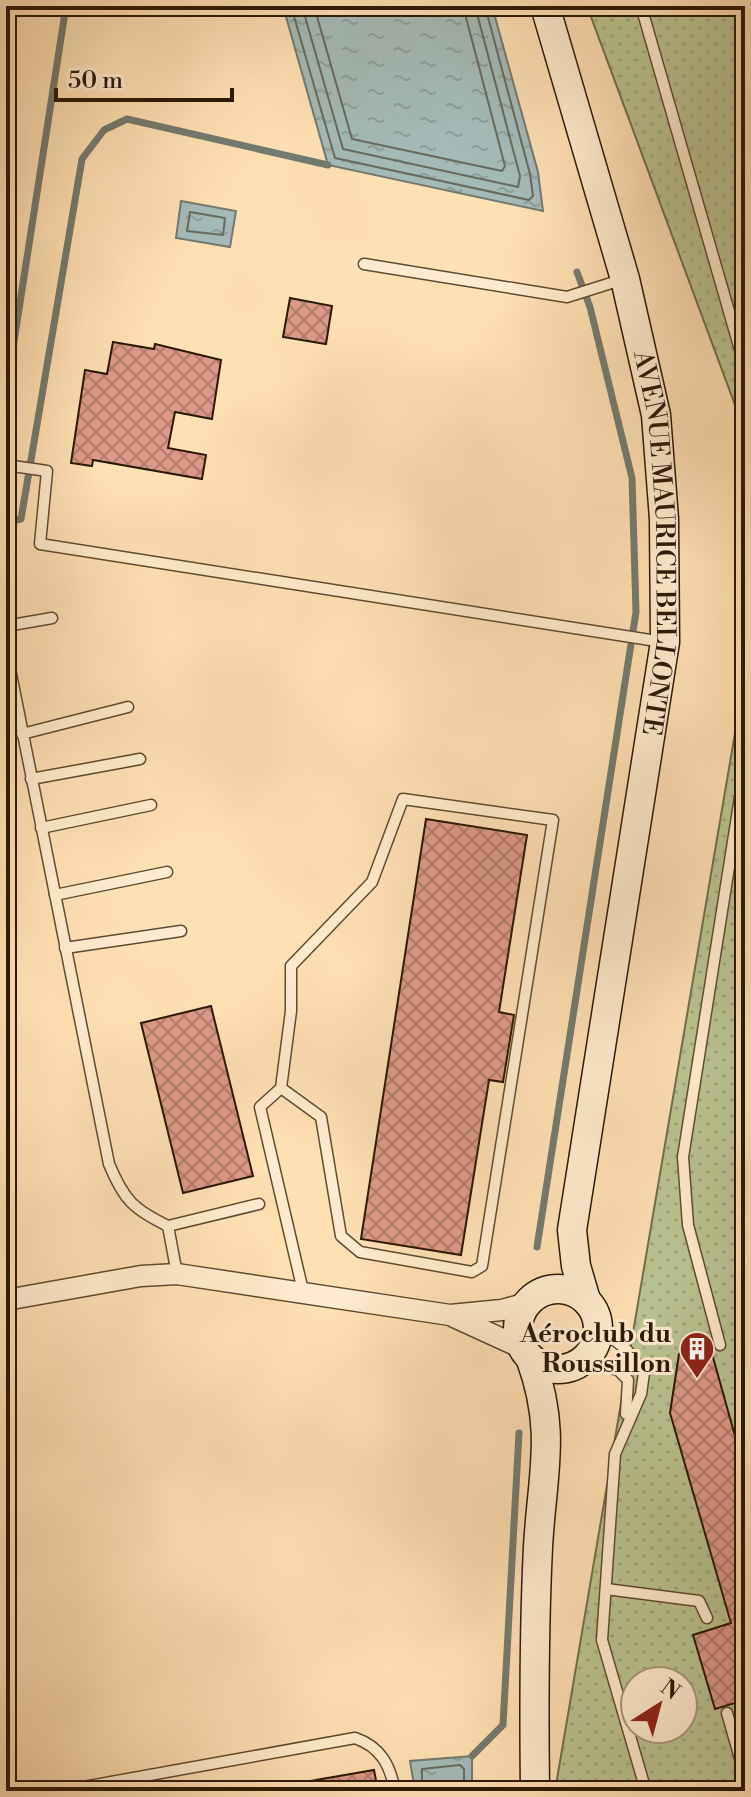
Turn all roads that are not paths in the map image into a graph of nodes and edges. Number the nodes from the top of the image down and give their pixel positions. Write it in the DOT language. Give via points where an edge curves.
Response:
graph roads {
  1 [pos="545,6"];
  2 [pos="641,6"];
  3 [pos="364,264"];
  4 [pos="612,283"];
  5 [pos="745,367"];
  6 [pos="6,465"];
  7 [pos="52,618"];
  8 [pos="6,626"];
  9 [pos="656,641"];
  10 [pos="6,649"];
  11 [pos="128,707"];
  12 [pos="22,734"];
  13 [pos="140,759"];
  14 [pos="745,766"];
  15 [pos="31,779"];
  16 [pos="151,805"];
  17 [pos="41,828"];
  18 [pos="167,872"];
  19 [pos="55,895"];
  20 [pos="181,931"];
  21 [pos="65,948"];
  22 [pos="281,1088"];
  23 [pos="259,1204"];
  24 [pos="168,1226"];
  25 [pos="572,1230"];
  26 [pos="177,1274"];
  27 [pos="303,1291"];
  28 [pos="534,1298"];
  29 [pos="6,1300"];
  30 [pos="586,1300"];
  31 [pos="450,1315"];
  32 [pos="598,1327"];
  33 [pos="720,1345"];
  34 [pos="527,1354"];
  35 [pos="578,1364"];
  36 [pos="625,1424"];
  37 [pos="548,1432"];
  38 [pos="606,1589"];
  39 [pos="707,1618"];
  40 [pos="727,1713"];
  41 [pos="745,1776"];
  42 [pos="61,1791"];
  43 [pos="395,1791"];
  44 [pos="535,1791"];
  45 [pos="646,1791"];
  1 -- 4 [label="street, AVENUE MAURICE BELLONTE"];
  2 -- 5 [label="lane"];
  3 -- 4 [label="lane" via="570,296"];
  4 -- 9 [label="street, AVENUE MAURICE BELLONTE" via="656,415 664,519"];
  6 -- 9 [label="lane" via="47,471 40,544"];
  7 -- 8 [label="lane"];
  9 -- 25 [label="street, AVENUE MAURICE BELLONTE"];
  10 -- 12 [label="lane"];
  11 -- 12 [label="lane"];
  12 -- 15 [label="lane"];
  13 -- 15 [label="lane"];
  14 -- 33 [label="lane" via="683,1157 688,1225"];
  15 -- 17 [label="lane"];
  16 -- 17 [label="lane"];
  17 -- 19 [label="lane"];
  18 -- 19 [label="lane"];
  19 -- 21 [label="lane"];
  20 -- 21 [label="lane"];
  21 -- 24 [label="lane" via="109,1164 121,1192 138,1212"];
  22 -- 22 [label="lane" via="291,966 372,882 403,799 553,820 482,1266 472,1272 360,1252 341,1236 321,1117"];
  22 -- 27 [label="lane" via="260,1107"];
  23 -- 24 [label="lane"];
  24 -- 26 [label="lane"];
  25 -- 28 [label="street, AVENUE MAURICE BELLONTE"];
  25 -- 30 [label="street, AVENUE MAURICE BELLONTE"];
  26 -- 27 [label="street"];
  26 -- 29 [label="street"];
  27 -- 31 [label="street"];
  28 -- 30 [label="street" via="565,1289"];
  28 -- 31 [label="street" via="502,1310"];
  28 -- 34 [label="street" via="518,1324"];
  30 -- 32 [label="street"];
  31 -- 34 [label="street"];
  32 -- 35 [label="street" via="597,1340"];
  32 -- 36 [label="lane" via="627,1350 644,1373 641,1394"];
  34 -- 35 [label="street" via="552,1369"];
  34 -- 37 [label="street" via="543,1394"];
  35 -- 36 [label="lane" via="618,1370 628,1380"];
  35 -- 37 [label="street"];
  36 -- 38 [label="lane" via="615,1454"];
  37 -- 44 [label="street" via="538,1546"];
  38 -- 39 [label="lane" via="699,1601"];
  38 -- 45 [label="lane" via="602,1640"];
  40 -- 41 [label="lane"];
  42 -- 43 [label="lane" via="355,1738 379,1752 391,1769"];
}
